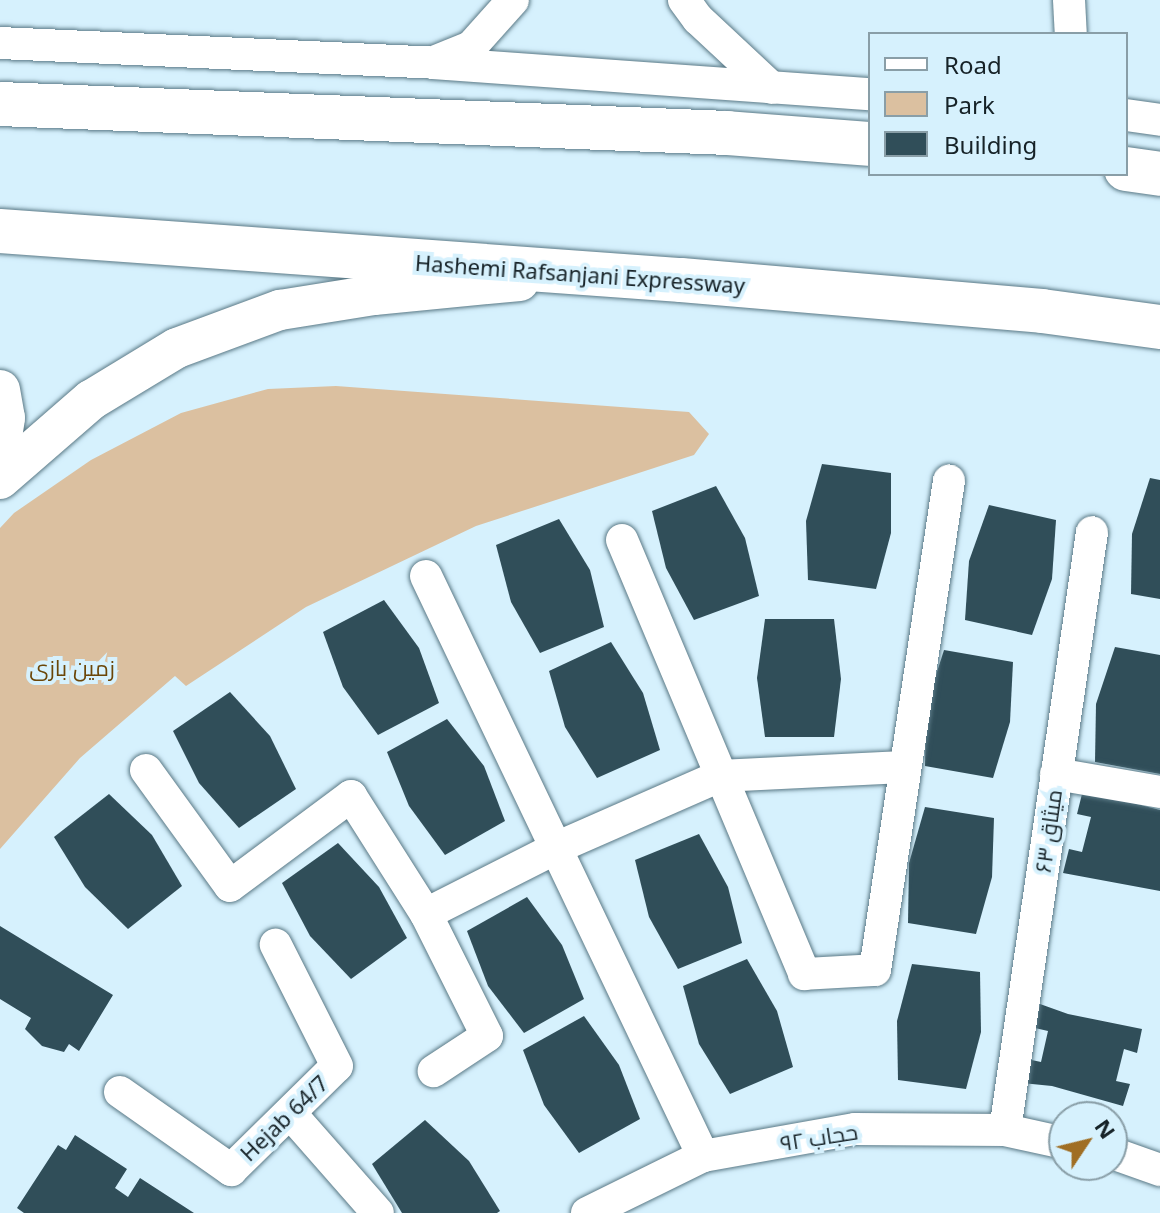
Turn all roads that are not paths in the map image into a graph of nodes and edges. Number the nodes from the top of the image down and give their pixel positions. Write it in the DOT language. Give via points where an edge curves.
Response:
graph roads {
  1 [pos="513,0"];
  2 [pos="684,0"];
  3 [pos="1069,0"];
  4 [pos="1071,32"];
  5 [pos="0,43"];
  6 [pos="433,63"];
  7 [pos="772,88"];
  8 [pos="868,94"];
  9 [pos="0,104"];
  10 [pos="1128,115"];
  11 [pos="1160,120"];
  12 [pos="868,144"];
  13 [pos="1128,169"];
  14 [pos="1160,174"];
  15 [pos="0,231"];
  16 [pos="581,275"];
  17 [pos="1160,327"];
  18 [pos="0,390"];
  19 [pos="0,450"];
  20 [pos="0,479"];
  21 [pos="949,481"];
  22 [pos="1092,532"];
  23 [pos="622,540"];
  24 [pos="426,576"];
  25 [pos="903,767"];
  26 [pos="146,770"];
  27 [pos="1056,774"];
  28 [pos="720,776"];
  29 [pos="1160,792"];
  30 [pos="556,848"];
  31 [pos="426,914"];
  32 [pos="276,945"];
  33 [pos="434,1071"];
  34 [pos="120,1092"];
  35 [pos="290,1113"];
  36 [pos="1005,1130"];
  37 [pos="1048,1139"];
  38 [pos="703,1156"];
  39 [pos="1128,1159"];
  40 [pos="1160,1170"];
  41 [pos="378,1213"];
  42 [pos="587,1213"];
  1 -- 6 [label="street" via="471,47"];
  2 -- 7 [label="street"];
  3 -- 4 [label="street"];
  5 -- 6 [label="street"];
  6 -- 7 [label="street"];
  7 -- 8 [label="street"];
  9 -- 12 [label="highway" via="727,133"];
  10 -- 11 [label="street"];
  13 -- 14 [label="highway"];
  15 -- 16 [label="highway, Hashemi Rafsanjani Expressway"];
  16 -- 17 [label="highway, Hashemi Rafsanjani Expressway" via="1026,310"];
  16 -- 20 [label="main road" via="374,295 280,310 177,348 91,400"];
  18 -- 19 [label="main road" via="5,418"];
  21 -- 25 [label="street"];
  22 -- 27 [label="street, میثاق ۶۳"];
  23 -- 28 [label="street"];
  24 -- 30 [label="street"];
  25 -- 28 [label="street"];
  25 -- 28 [label="street" via="875,970 804,974"];
  26 -- 31 [label="street" via="230,886 351,796"];
  27 -- 29 [label="street"];
  27 -- 36 [label="street, میثاق ۶۳"];
  28 -- 30 [label="street"];
  30 -- 31 [label="street"];
  30 -- 38 [label="street"];
  31 -- 33 [label="street" via="487,1036"];
  32 -- 35 [label="street, Hejab 64/7" via="337,1066"];
  34 -- 35 [label="street, Hejab 64/7" via="231,1170"];
  35 -- 41 [label="street"];
  36 -- 37 [label="street, حجاب ۹۲"];
  36 -- 38 [label="street, حجاب ۹۲" via="855,1129"];
  38 -- 42 [label="street, حجاب ۹۲"];
  39 -- 40 [label="street"];
}
